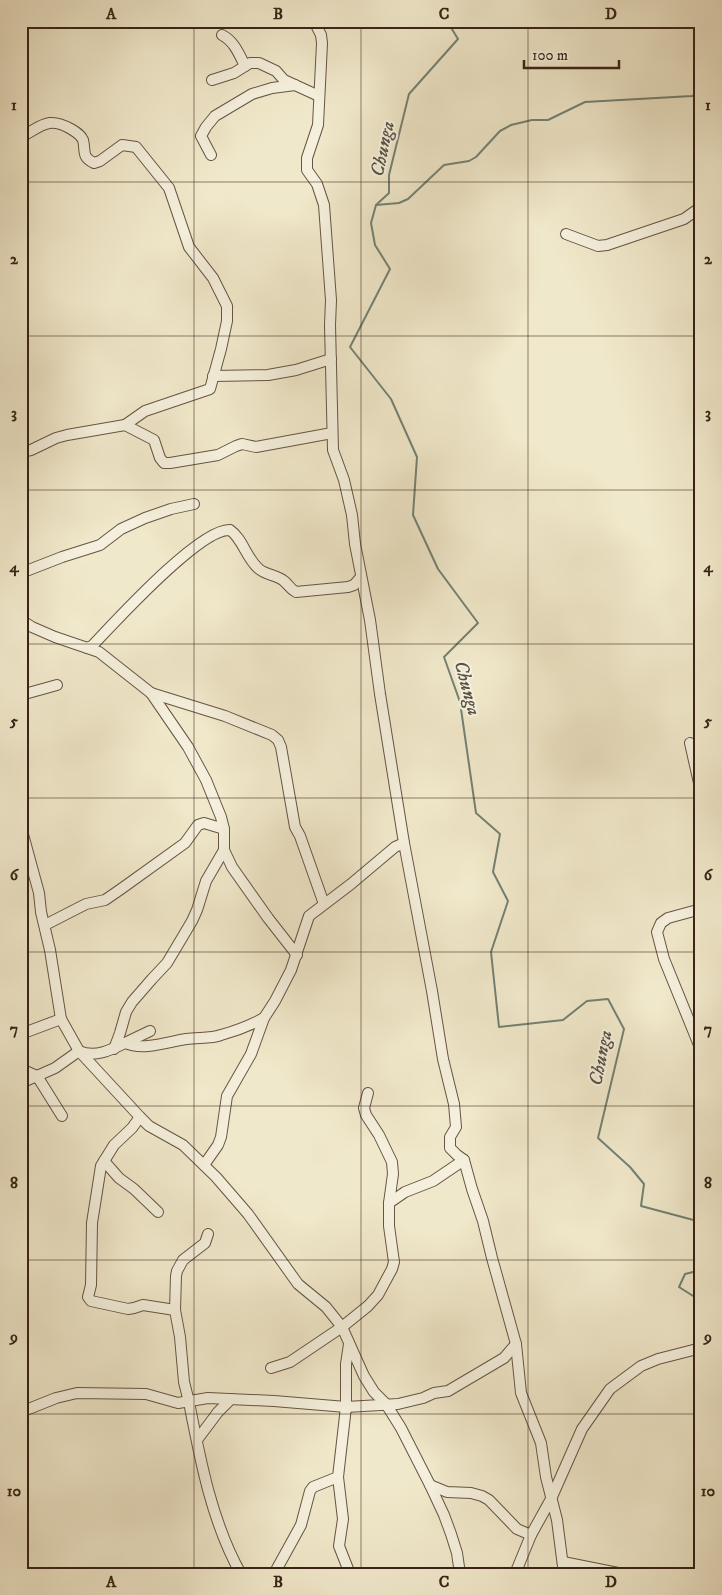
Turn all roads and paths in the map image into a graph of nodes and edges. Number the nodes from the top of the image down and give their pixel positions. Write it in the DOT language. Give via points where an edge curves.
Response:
graph roads {
  1 [pos="314,21"];
  2 [pos="222,35"];
  3 [pos="245,66"];
  4 [pos="212,80"];
  5 [pos="295,85"];
  6 [pos="320,96"];
  7 [pos="21,138"];
  8 [pos="211,154"];
  9 [pos="701,207"];
  10 [pos="566,234"];
  11 [pos="331,359"];
  12 [pos="213,376"];
  13 [pos="125,425"];
  14 [pos="332,433"];
  15 [pos="21,452"];
  16 [pos="194,504"];
  17 [pos="21,573"];
  18 [pos="361,577"];
  19 [pos="21,620"];
  20 [pos="87,648"];
  21 [pos="58,685"];
  22 [pos="151,692"];
  23 [pos="21,694"];
  24 [pos="690,743"];
  25 [pos="701,792"];
  26 [pos="21,827"];
  27 [pos="224,829"];
  28 [pos="404,843"];
  29 [pos="224,850"];
  30 [pos="324,904"];
  31 [pos="701,909"];
  32 [pos="45,925"];
  33 [pos="297,955"];
  34 [pos="264,1018"];
  35 [pos="61,1019"];
  36 [pos="150,1031"];
  37 [pos="21,1034"];
  38 [pos="125,1043"];
  39 [pos="114,1049"];
  40 [pos="701,1050"];
  41 [pos="79,1051"];
  42 [pos="21,1069"];
  43 [pos="36,1076"];
  44 [pos="21,1083"];
  45 [pos="368,1092"];
  46 [pos="62,1116"];
  47 [pos="140,1117"];
  48 [pos="464,1160"];
  49 [pos="104,1161"];
  50 [pos="204,1165"];
  51 [pos="389,1203"];
  52 [pos="158,1212"];
  53 [pos="208,1234"];
  54 [pos="175,1310"];
  55 [pos="342,1328"];
  56 [pos="349,1344"];
  57 [pos="516,1344"];
  58 [pos="701,1348"];
  59 [pos="271,1368"];
  60 [pos="231,1399"];
  61 [pos="189,1402"];
  62 [pos="386,1404"];
  63 [pos="346,1407"];
  64 [pos="21,1412"];
  65 [pos="197,1440"];
  66 [pos="338,1477"];
  67 [pos="430,1485"];
  68 [pos="551,1499"];
  69 [pos="531,1535"];
  70 [pos="562,1562"];
  71 [pos="241,1574"];
  72 [pos="274,1574"];
  73 [pos="350,1574"];
  74 [pos="460,1574"];
  75 [pos="515,1574"];
  76 [pos="564,1574"];
  77 [pos="624,1574"];
  1 -- 6 [label="street" via="322,43"];
  2 -- 3 [label="street" via="237,49"];
  3 -- 4 [label="street"];
  3 -- 5 [label="street" via="259,63"];
  5 -- 6 [label="street"];
  5 -- 8 [label="street" via="256,92 215,116 201,136"];
  6 -- 11 [label="street" via="318,125 307,158 307,170 318,184 324,205 331,300"];
  7 -- 12 [label="street" via="53,122 79,135 83,140 84,153 91,162 97,162 118,146 127,145 136,147 154,168 172,194 189,247 213,278 227,306 227,321"];
  9 -- 10 [label="street" via="684,219 607,245 598,246"];
  11 -- 12 [label="street" via="268,375"];
  11 -- 14 [label="street"];
  12 -- 13 [label="street" via="210,389 145,411"];
  13 -- 14 [label="street" via="154,440 164,463 218,455 242,444 256,447"];
  13 -- 15 [label="street" via="67,434"];
  14 -- 18 [label="street" via="333,450 352,515"];
  16 -- 17 [label="street" via="145,518 100,544"];
  18 -- 20 [label="street" via="348,587 296,592 284,580 258,568 235,534 230,530 220,531 179,559"];
  18 -- 28 [label="street"];
  19 -- 20 [label="street"];
  20 -- 22 [label="street" via="99,652"];
  21 -- 23 [label="street"];
  22 -- 27 [label="street" via="206,780"];
  22 -- 30 [label="street" via="225,716 278,740 295,827"];
  24 -- 25 [label="street"];
  26 -- 32 [label="street"];
  27 -- 29 [label="street"];
  27 -- 32 [label="street" via="204,823 198,825 185,843 105,900 86,904"];
  28 -- 30 [label="street" via="394,847"];
  28 -- 48 [label="street" via="454,1104 456,1127 450,1137 450,1148"];
  29 -- 33 [label="street" via="232,867"];
  29 -- 39 [label="street" via="206,881 192,921 167,963 126,1012"];
  30 -- 33 [label="street" via="309,916"];
  31 -- 40 [label="street" via="668,918 660,923 657,932 664,960"];
  32 -- 35 [label="street"];
  33 -- 34 [label="street" via="284,986"];
  34 -- 38 [label="street" via="213,1037 137,1047"];
  34 -- 50 [label="street" via="251,1054 227,1096 218,1145"];
  35 -- 37 [label="street"];
  35 -- 41 [label="street"];
  36 -- 38 [label="street"];
  38 -- 39 [label="street"];
  39 -- 41 [label="street" via="93,1054"];
  41 -- 43 [label="street" via="55,1068"];
  41 -- 47 [label="street"];
  42 -- 43 [label="street"];
  43 -- 44 [label="street"];
  43 -- 46 [label="street"];
  45 -- 51 [label="street" via="364,1108 366,1115 380,1135 392,1162"];
  47 -- 49 [label="street"];
  47 -- 50 [label="street" via="183,1145"];
  48 -- 51 [label="street"];
  48 -- 57 [label="street" via="484,1221"];
  49 -- 52 [label="street"];
  49 -- 54 [label="street" via="92,1223 89,1300 128,1309 143,1305"];
  50 -- 55 [label="street" via="248,1214 298,1284 326,1307"];
  51 -- 55 [label="street" via="392,1269 378,1295"];
  53 -- 54 [label="street" via="204,1243 177,1270"];
  54 -- 61 [label="street"];
  55 -- 56 [label="street"];
  55 -- 59 [label="street" via="290,1362"];
  56 -- 62 [label="street" via="364,1376"];
  56 -- 63 [label="street"];
  57 -- 62 [label="street" via="504,1358 448,1391"];
  57 -- 68 [label="street" via="519,1386 541,1443"];
  58 -- 68 [label="street" via="642,1366 610,1388 582,1429"];
  60 -- 61 [label="street" via="208,1398"];
  60 -- 63 [label="street"];
  60 -- 65 [label="street"];
  61 -- 64 [label="street" via="178,1403 146,1394 77,1393"];
  61 -- 65 [label="street"];
  62 -- 63 [label="street"];
  62 -- 67 [label="street"];
  63 -- 66 [label="street"];
  65 -- 71 [label="street" via="225,1544"];
  66 -- 72 [label="street" via="310,1491 301,1525"];
  66 -- 73 [label="street" via="343,1519 339,1546"];
  67 -- 69 [label="street" via="447,1492 482,1496 517,1529"];
  67 -- 74 [label="street" via="451,1534"];
  68 -- 69 [label="street"];
  68 -- 70 [label="street"];
  69 -- 75 [label="street"];
  70 -- 76 [label="street"];
  70 -- 77 [label="street"];
}
